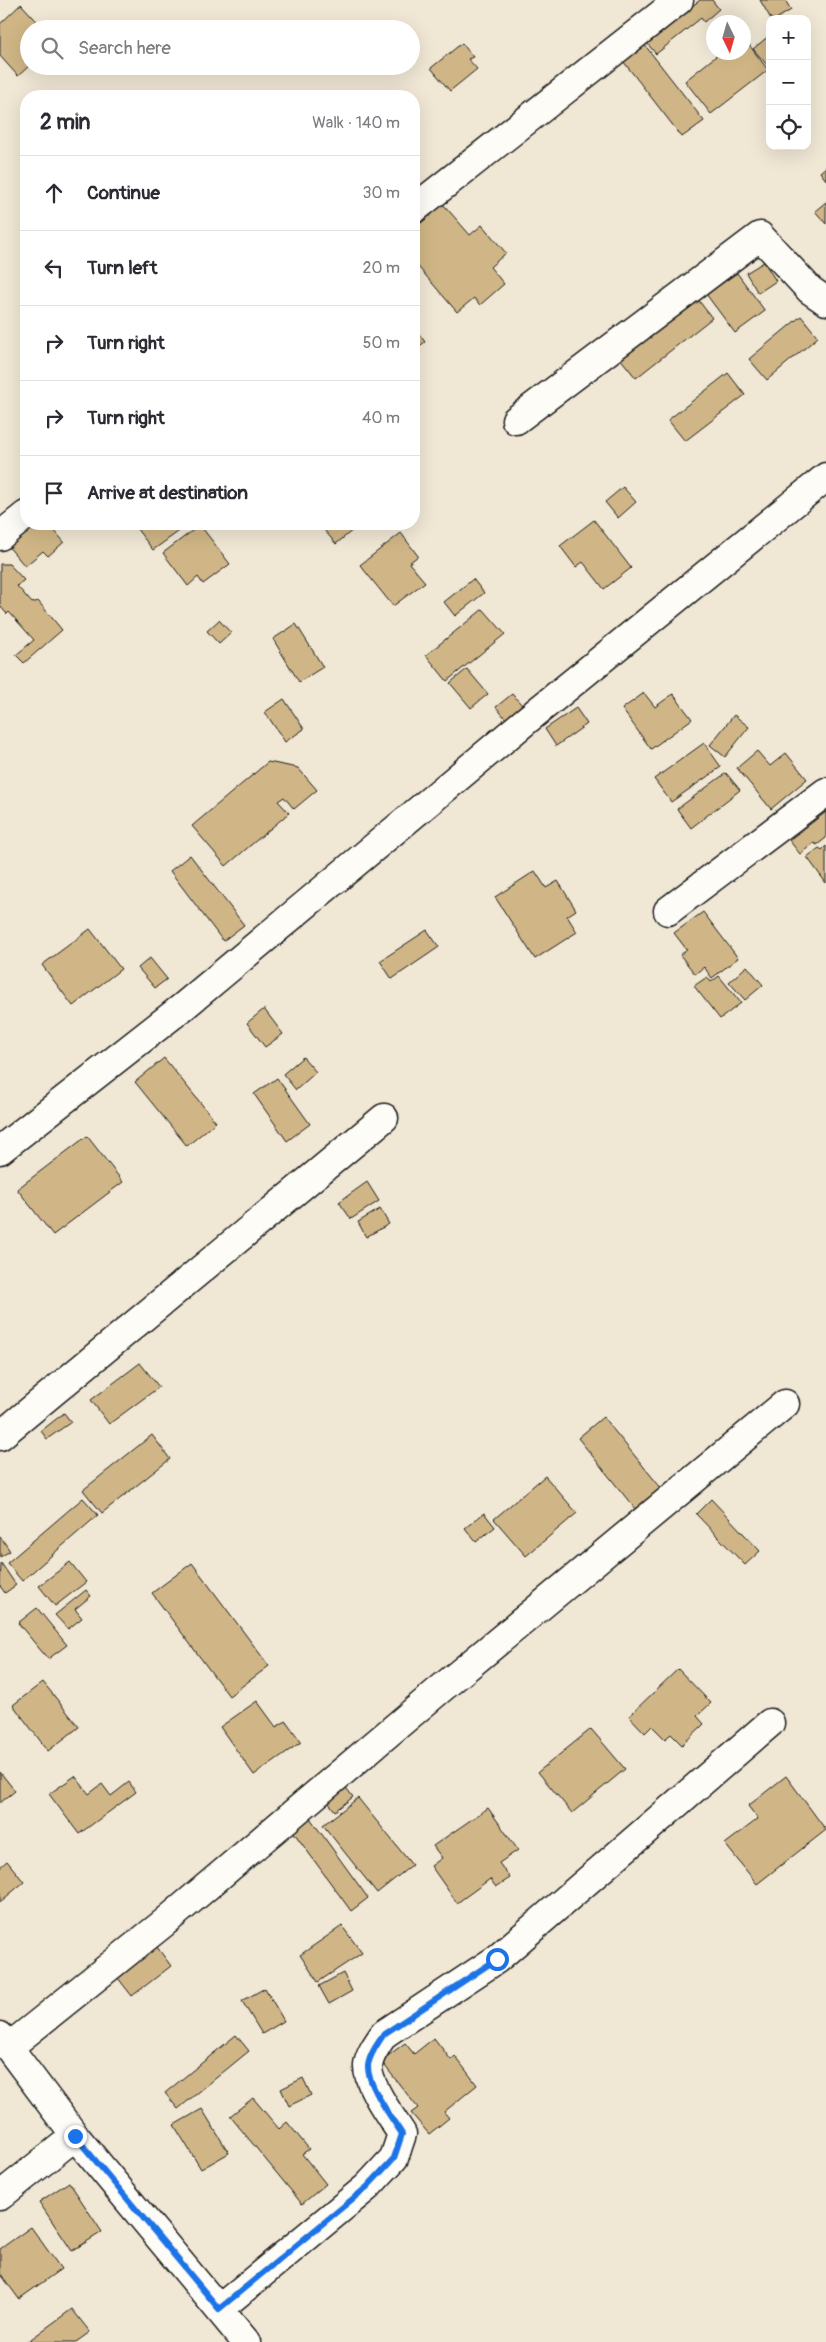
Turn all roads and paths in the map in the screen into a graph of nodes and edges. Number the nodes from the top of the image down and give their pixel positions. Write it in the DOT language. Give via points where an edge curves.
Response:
graph roads {
  1 [pos="679,0"];
  2 [pos="420,204"];
  3 [pos="826,301"];
  4 [pos="516,420"];
  5 [pos="826,477"];
  6 [pos="20,520"];
  7 [pos="0,536"];
  8 [pos="826,792"];
  9 [pos="668,911"];
  10 [pos="384,1118"];
  11 [pos="0,1150"];
  12 [pos="785,1404"];
  13 [pos="0,1436"];
  14 [pos="770,1723"];
  15 [pos="4,2042"];
  16 [pos="75,2136"];
  17 [pos="0,2196"];
  18 [pos="219,2309"];
  19 [pos="246,2342"];
  1 -- 2 [label="street"];
  3 -- 4 [label="street" via="810,290 760,236"];
  5 -- 11 [label="street" via="184,1006"];
  6 -- 7 [label="street"];
  8 -- 9 [label="street"];
  10 -- 13 [label="street"];
  12 -- 15 [label="street" via="165,1922"];
  14 -- 18 [label="street" via="497,1959 384,2034 368,2067 377,2096 402,2134 394,2158 367,2187"];
  15 -- 16 [label="street"];
  16 -- 17 [label="street"];
  16 -- 18 [label="street"];
  18 -- 19 [label="street"];
}
